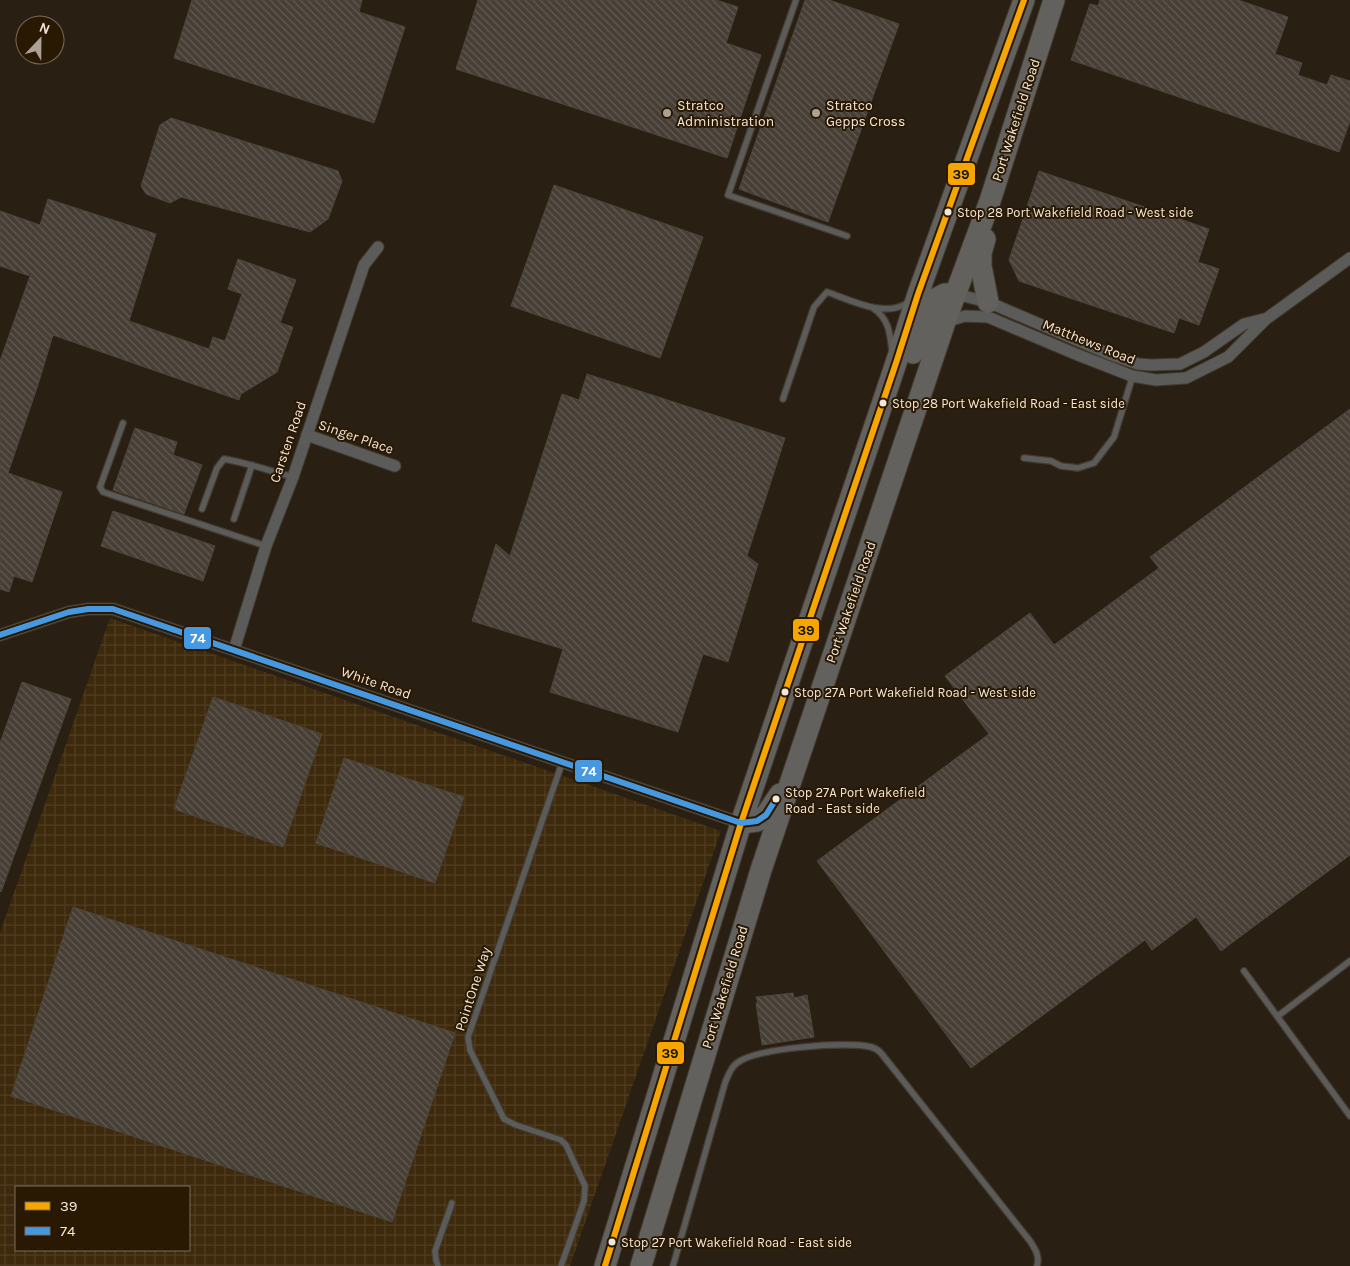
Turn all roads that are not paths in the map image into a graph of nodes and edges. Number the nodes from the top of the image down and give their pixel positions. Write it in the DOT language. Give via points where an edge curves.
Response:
graph roads {
  1 [pos="796,0"];
  2 [pos="1044,0"];
  3 [pos="1054,0"];
  4 [pos="1019,6"];
  5 [pos="1032,73"];
  6 [pos="990,201"];
  7 [pos="847,236"];
  8 [pos="378,247"];
  9 [pos="1350,258"];
  10 [pos="918,294"];
  11 [pos="955,294"];
  12 [pos="988,302"];
  13 [pos="872,307"];
  14 [pos="1266,319"];
  15 [pos="945,322"];
  16 [pos="896,363"];
  17 [pos="1138,364"];
  18 [pos="1132,376"];
  19 [pos="888,388"];
  20 [pos="783,398"];
  21 [pos="123,423"];
  22 [pos="306,435"];
  23 [pos="1024,458"];
  24 [pos="252,465"];
  25 [pos="395,466"];
  26 [pos="292,477"];
  27 [pos="202,510"];
  28 [pos="234,520"];
  29 [pos="266,546"];
  30 [pos="0,635"];
  31 [pos="234,650"];
  32 [pos="562,763"];
  33 [pos="790,780"];
  34 [pos="740,823"];
  35 [pos="761,870"];
  36 [pos="1350,960"];
  37 [pos="1244,971"];
  38 [pos="1278,1016"];
  39 [pos="1350,1116"];
  40 [pos="452,1203"];
  41 [pos="438,1266"];
  42 [pos="561,1266"];
  43 [pos="604,1266"];
  44 [pos="641,1266"];
  45 [pos="673,1266"];
  46 [pos="1038,1266"];
  1 -- 7 [label="lane" via="728,194"];
  2 -- 5 [label="highway"];
  3 -- 5 [label="highway, Port Wakefield Road"];
  4 -- 10 [label="highway"];
  5 -- 6 [label="highway, Port Wakefield Road"];
  6 -- 11 [label="highway, Port Wakefield Road"];
  6 -- 12 [label="highway" via="980,259"];
  8 -- 22 [label="street, Carsten Road" via="364,265"];
  9 -- 14 [label="street, Matthews Road"];
  10 -- 13 [label="lane" via="907,304 896,308"];
  10 -- 16 [label="highway"];
  11 -- 12 [label="street, Matthews Road"];
  11 -- 15 [label="highway, Port Wakefield Road"];
  11 -- 19 [label="highway" via="945,294 935,300 905,371"];
  12 -- 17 [label="street, Matthews Road"];
  13 -- 16 [label="lane" via="880,313 888,328"];
  13 -- 20 [label="lane" via="827,292 814,307"];
  14 -- 17 [label="street, Matthews Road" via="1244,324 1204,352 1180,364"];
  14 -- 18 [label="street, Matthews Road" via="1228,357 1186,378 1156,380"];
  15 -- 18 [label="street, Matthews Road" via="965,316 988,317"];
  15 -- 33 [label="highway, Port Wakefield Road"];
  16 -- 19 [label="highway"];
  17 -- 18 [label="lane"];
  18 -- 23 [label="lane" via="1114,437 1094,463 1078,468"];
  19 -- 34 [label="highway"];
  21 -- 29 [label="lane" via="100,487 103,492"];
  22 -- 25 [label="street, Singer Place"];
  22 -- 26 [label="street, Carsten Road"];
  24 -- 26 [label="lane"];
  24 -- 27 [label="lane" via="224,459 217,468"];
  24 -- 28 [label="lane"];
  26 -- 29 [label="street, Carsten Road"];
  29 -- 31 [label="street, Carsten Road"];
  30 -- 31 [label="street, White Road" via="69,612 113,609"];
  31 -- 32 [label="street, White Road"];
  32 -- 34 [label="street, White Road"];
  32 -- 42 [label="lane, PointOne Way" via="468,1037 470,1050 504,1119 561,1140 569,1149 585,1186 584,1201"];
  33 -- 34 [label="highway" via="766,815 757,821"];
  33 -- 35 [label="highway, Port Wakefield Road"];
  34 -- 35 [label="highway"];
  34 -- 43 [label="highway"];
  35 -- 44 [label="highway, Port Wakefield Road"];
  36 -- 38 [label="lane"];
  37 -- 38 [label="lane"];
  38 -- 39 [label="lane"];
  40 -- 41 [label="lane" via="435,1251"];
  45 -- 46 [label="lane" via="730,1070 747,1058 813,1046 869,1046 881,1052 1030,1241 1036,1251"];
}
